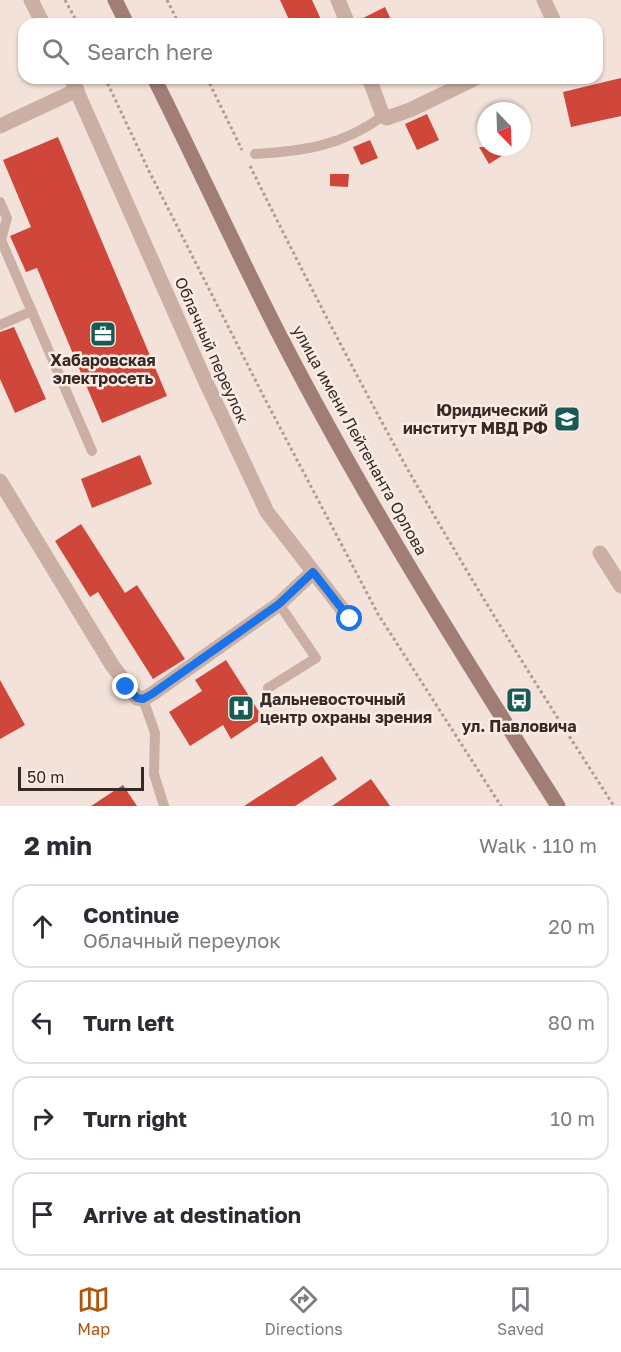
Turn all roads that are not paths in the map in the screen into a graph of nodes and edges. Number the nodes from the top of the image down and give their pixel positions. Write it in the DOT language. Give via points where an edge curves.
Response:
graph roads {
  1 [pos="31,0"];
  2 [pos="115,0"];
  3 [pos="338,0"];
  4 [pos="544,0"];
  5 [pos="40,18"];
  6 [pos="124,18"];
  7 [pos="346,18"];
  8 [pos="552,18"];
  9 [pos="74,84"];
  10 [pos="157,84"];
  11 [pos="371,84"];
  12 [pos="463,84"];
  13 [pos="383,116"];
  14 [pos="0,126"];
  15 [pos="251,158"];
  16 [pos="0,202"];
  17 [pos="32,311"];
  18 [pos="0,325"];
  19 [pos="92,451"];
  20 [pos="0,481"];
  21 [pos="600,553"];
  22 [pos="313,572"];
  23 [pos="621,585"];
  24 [pos="279,604"];
  25 [pos="350,619"];
  26 [pos="268,688"];
  27 [pos="143,699"];
  28 [pos="164,806"];
  29 [pos="558,806"];
  1 -- 5 [label="street"];
  2 -- 6 [label="main road"];
  3 -- 7 [label="street"];
  4 -- 8 [label="street"];
  9 -- 14 [label="street"];
  9 -- 22 [label="street, Облачный переулок" via="267,512"];
  10 -- 29 [label="main road, улица имени Лейтенанта Орлова" via="282,339 358,477"];
  11 -- 13 [label="street"];
  12 -- 13 [label="street" via="391,118"];
  13 -- 15 [label="lane" via="366,129 338,141 298,152"];
  16 -- 17 [label="lane" via="7,218 1,240"];
  17 -- 18 [label="lane"];
  17 -- 19 [label="lane"];
  20 -- 27 [label="street" via="117,672 137,698"];
  21 -- 23 [label="street"];
  22 -- 24 [label="street"];
  22 -- 25 [label="street, Облачный переулок"];
  24 -- 26 [label="lane" via="316,658"];
  24 -- 27 [label="street"];
  27 -- 28 [label="lane" via="155,733 154,774"];
}
